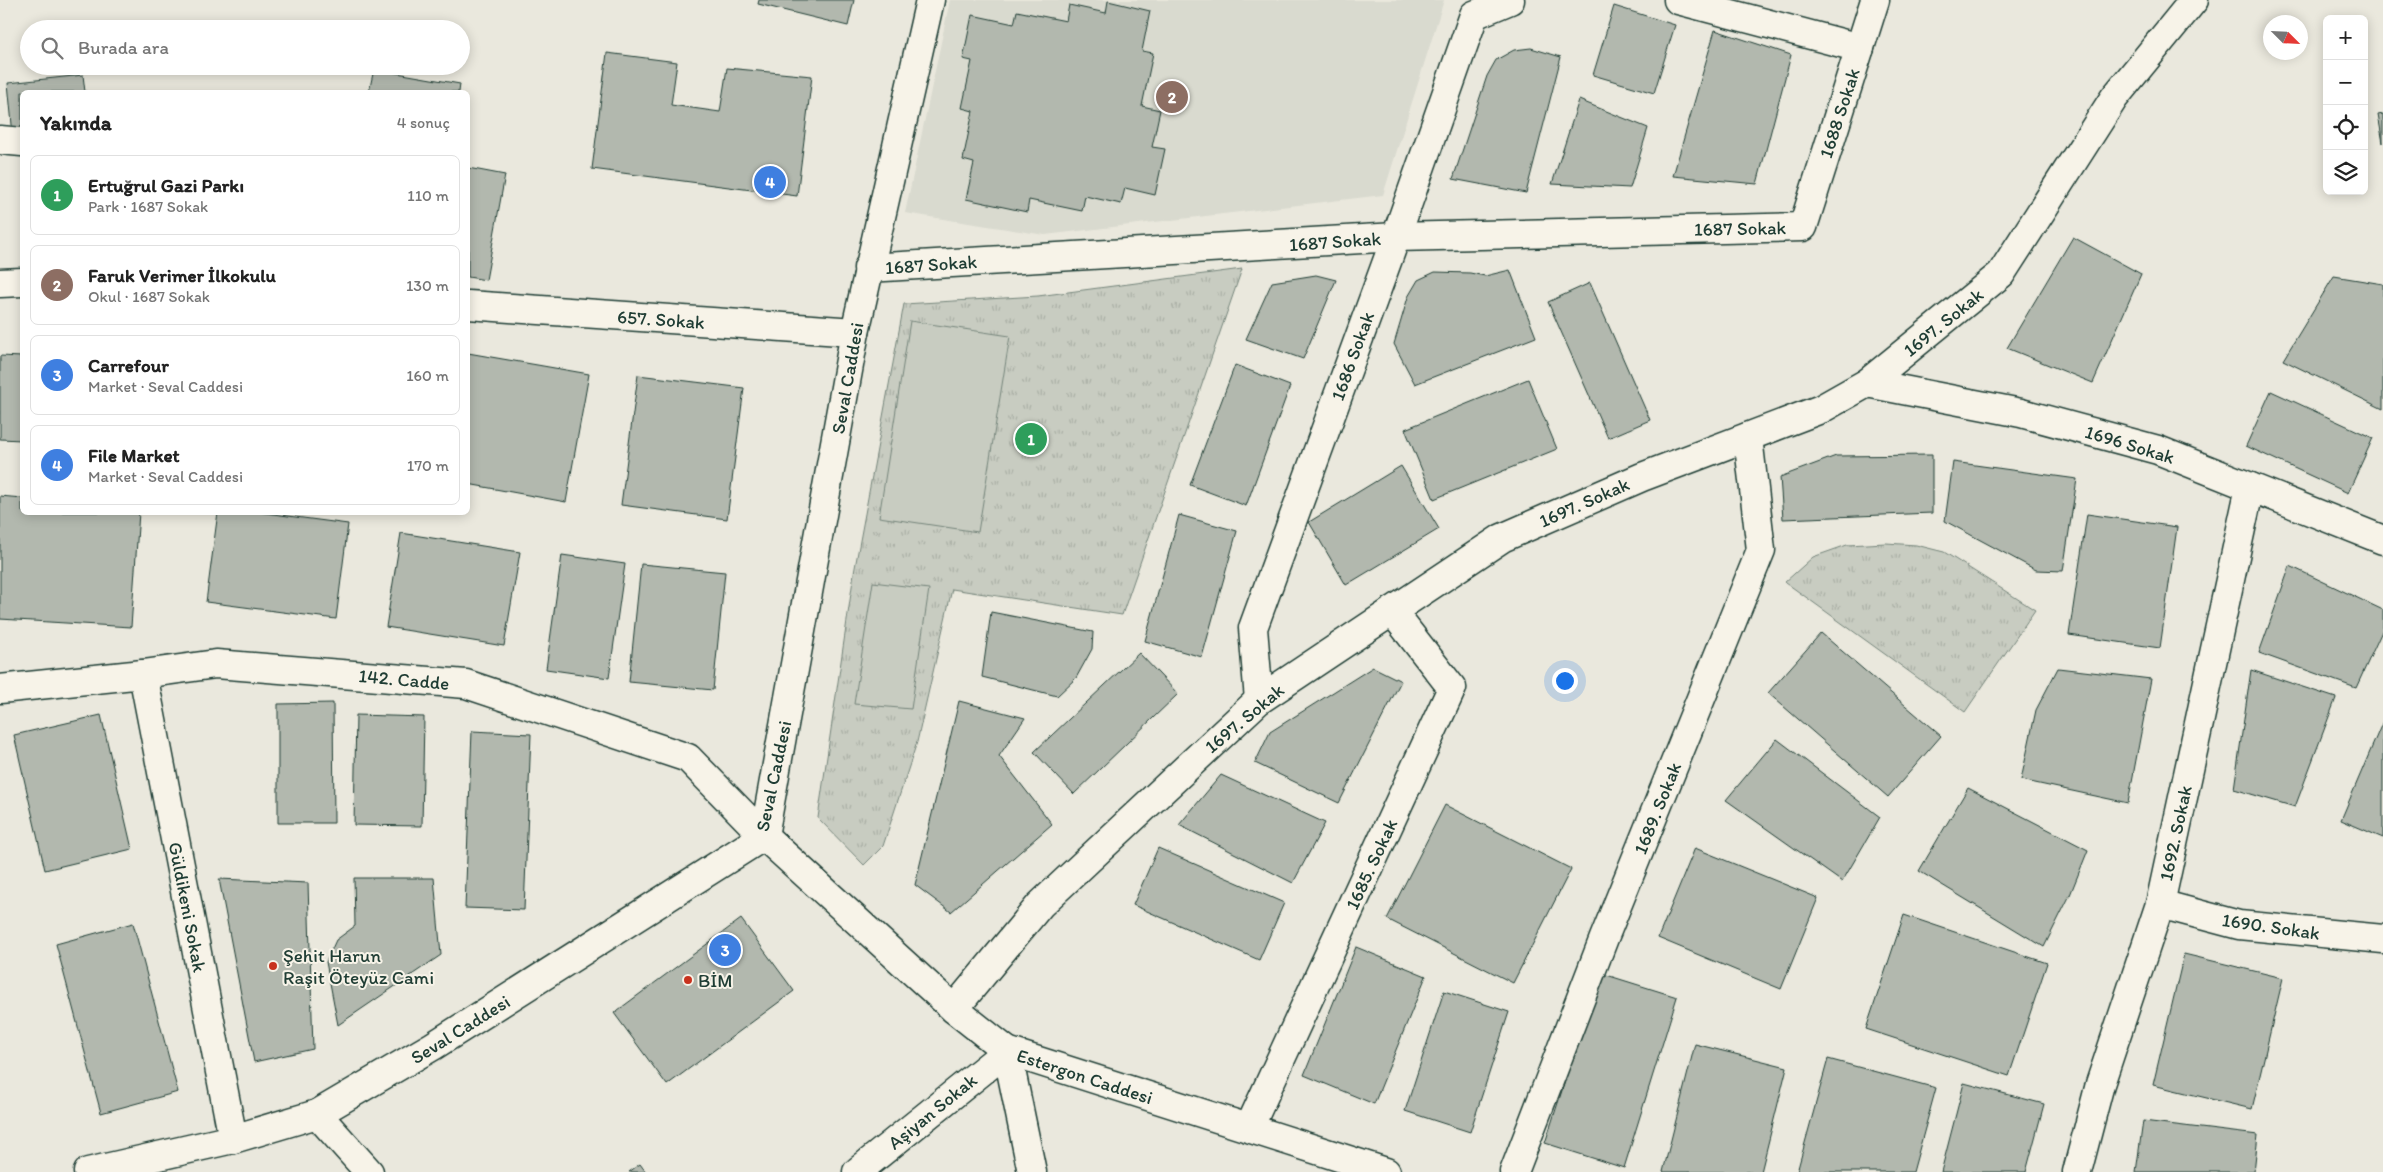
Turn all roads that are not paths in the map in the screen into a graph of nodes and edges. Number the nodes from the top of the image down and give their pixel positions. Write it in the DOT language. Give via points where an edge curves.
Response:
graph roads {
  1 [pos="930,0"];
  2 [pos="1510,0"];
  3 [pos="1678,0"];
  4 [pos="1875,0"];
  5 [pos="2194,0"];
  6 [pos="1860,48"];
  7 [pos="0,140"];
  8 [pos="20,142"];
  9 [pos="1803,227"];
  10 [pos="1396,237"];
  11 [pos="868,268"];
  12 [pos="20,282"];
  13 [pos="0,283"];
  14 [pos="470,305"];
  15 [pos="855,332"];
  16 [pos="1867,383"];
  17 [pos="1748,437"];
  18 [pos="2250,487"];
  19 [pos="2383,540"];
  20 [pos="1392,611"];
  21 [pos="143,674"];
  22 [pos="0,689"];
  23 [pos="1259,700"];
  24 [pos="764,836"];
  25 [pos="2160,904"];
  26 [pos="2383,939"];
  27 [pos="954,1009"];
  28 [pos="1007,1051"];
  29 [pos="317,1114"];
  30 [pos="1249,1128"];
  31 [pos="233,1139"];
  32 [pos="88,1172"];
  33 [pos="369,1172"];
  34 [pos="857,1172"];
  35 [pos="1032,1172"];
  36 [pos="1386,1172"];
  37 [pos="1514,1172"];
  38 [pos="2076,1172"];
  1 -- 11 [label="street, Seval Caddesi"];
  2 -- 10 [label="street, 1686 Sokak" via="1474,15"];
  3 -- 6 [label="street"];
  4 -- 6 [label="street, 1688 Sokak"];
  5 -- 16 [label="street, 1697. Sokak" via="2114,98 2002,274"];
  6 -- 9 [label="street, 1688 Sokak"];
  7 -- 8 [label="street"];
  9 -- 10 [label="street, 1687 Sokak"];
  10 -- 11 [label="street, 1687 Sokak"];
  10 -- 23 [label="street, 1686 Sokak" via="1252,628"];
  11 -- 15 [label="street, Seval Caddesi"];
  12 -- 13 [label="street"];
  14 -- 15 [label="street, 657. Sokak"];
  15 -- 24 [label="street, Seval Caddesi"];
  16 -- 17 [label="street, 1697. Sokak" via="1821,410"];
  16 -- 18 [label="street, 1696 Sokak" via="2021,413 2158,450"];
  17 -- 20 [label="street, 1697. Sokak" via="1642,477 1502,538"];
  17 -- 37 [label="street, 1689. Sokak" via="1761,550 1604,938"];
  18 -- 19 [label="street, 1696 Sokak"];
  18 -- 25 [label="street, 1692. Sokak"];
  20 -- 23 [label="street, 1697. Sokak"];
  20 -- 30 [label="street, 1685. Sokak" via="1452,688"];
  21 -- 22 [label="street, 142. Cadde"];
  21 -- 24 [label="street, 142. Cadde" via="216,664 466,684 688,758"];
  21 -- 31 [label="street, Güldikeni Sokak"];
  23 -- 27 [label="street, 1697. Sokak" via="1040,905"];
  24 -- 27 [label="street, Estergon Caddesi"];
  24 -- 29 [label="street, Seval Caddesi" via="433,1046"];
  25 -- 26 [label="street, 1690. Sokak" via="2239,925"];
  25 -- 38 [label="street, 1692. Sokak" via="2100,1084"];
  27 -- 28 [label="street, Estergon Caddesi"];
  28 -- 30 [label="street, Estergon Caddesi"];
  28 -- 34 [label="street, Aşiyan Sokak"];
  28 -- 35 [label="street"];
  29 -- 31 [label="street, Seval Caddesi"];
  29 -- 33 [label="street"];
  30 -- 36 [label="street, Estergon Caddesi"];
  31 -- 32 [label="street, Seval Caddesi"];
}
